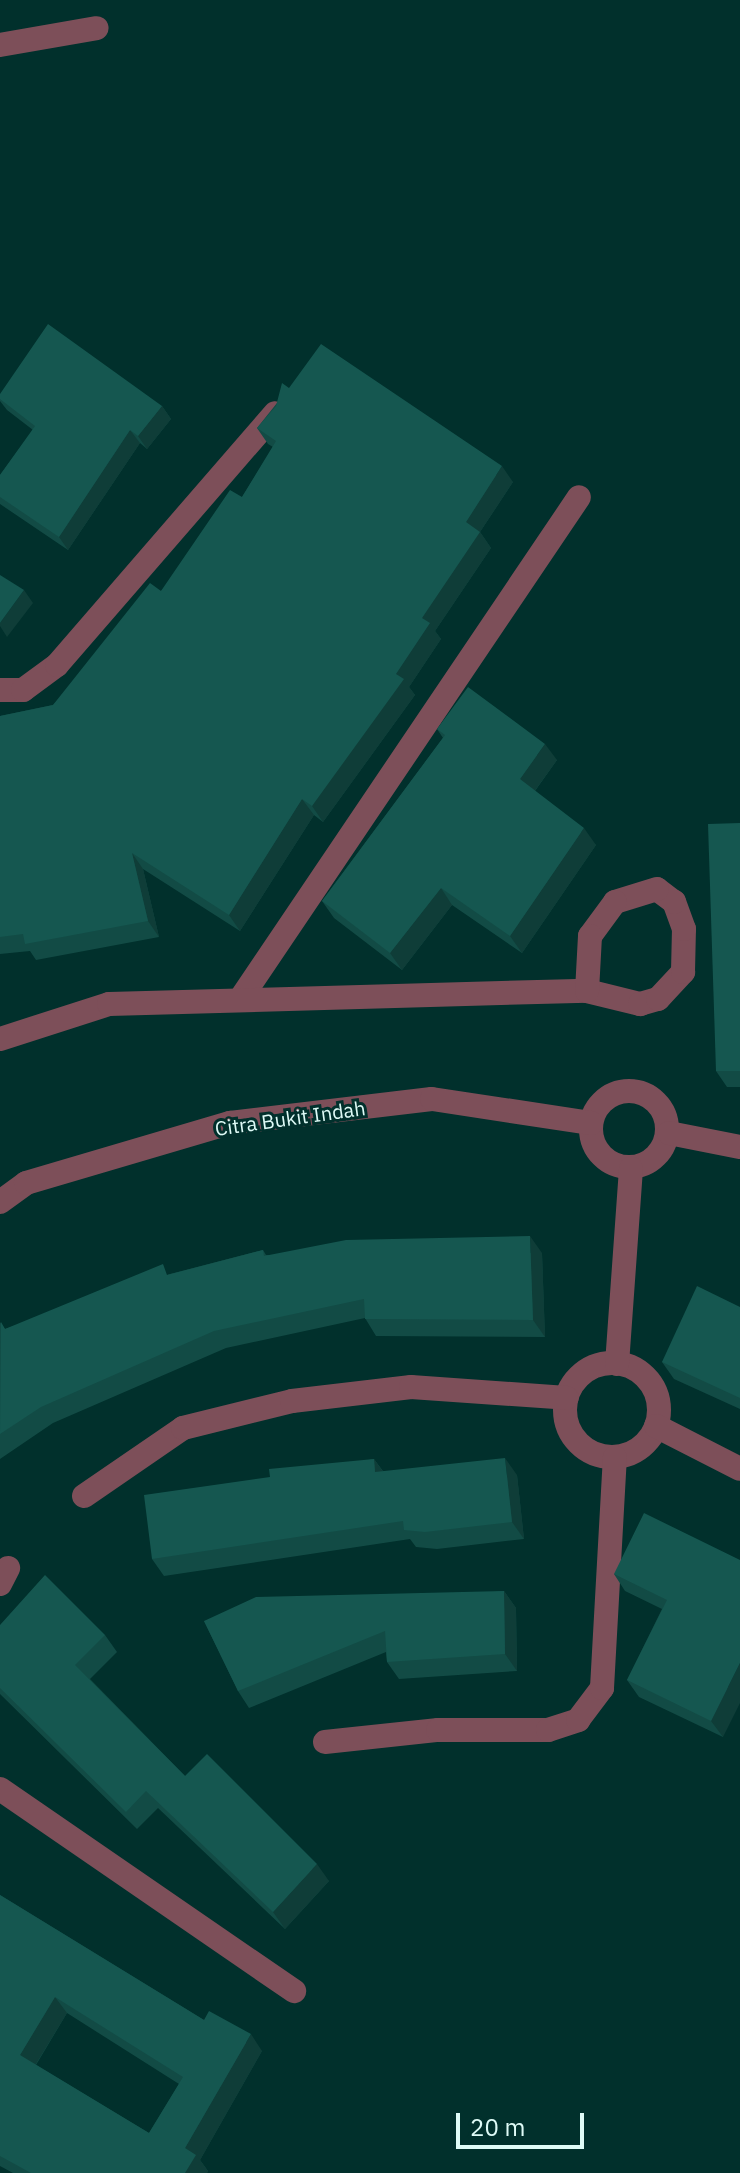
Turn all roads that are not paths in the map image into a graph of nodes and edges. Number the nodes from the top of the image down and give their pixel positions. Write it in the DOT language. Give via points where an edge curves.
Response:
graph roads {
  1 [pos="97,28"];
  2 [pos="0,45"];
  3 [pos="275,413"];
  4 [pos="579,497"];
  5 [pos="0,690"];
  6 [pos="587,991"];
  7 [pos="241,998"];
  8 [pos="0,1039"];
  9 [pos="591,1123"];
  10 [pos="669,1133"];
  11 [pos="740,1147"];
  12 [pos="631,1168"];
  13 [pos="0,1202"];
  14 [pos="617,1364"];
  15 [pos="567,1398"];
  16 [pos="656,1426"];
  17 [pos="615,1457"];
  18 [pos="740,1469"];
  19 [pos="84,1496"];
  20 [pos="325,1742"];
  21 [pos="0,1789"];
  22 [pos="294,1991"];
  1 -- 2 [label="street"];
  3 -- 5 [label="street" via="57,665 23,690"];
  4 -- 7 [label="street"];
  6 -- 6 [label="street" via="640,1004 678,982 684,929 674,902 657,889 615,902 590,936"];
  6 -- 7 [label="street"];
  7 -- 8 [label="street" via="109,1004"];
  9 -- 10 [label="street" via="609,1096 642,1092 657,1101"];
  9 -- 12 [label="street" via="601,1156"];
  9 -- 13 [label="street, Citra Bukit Indah" via="432,1099 230,1123 26,1183"];
  10 -- 11 [label="street"];
  10 -- 12 [label="street" via="652,1161"];
  12 -- 14 [label="street"];
  14 -- 15 [label="street" via="585,1372"];
  14 -- 16 [label="street" via="647,1379 659,1409"];
  15 -- 17 [label="street" via="575,1440"];
  15 -- 19 [label="street" via="411,1387 292,1401 183,1428"];
  16 -- 17 [label="street" via="633,1453"];
  16 -- 18 [label="street"];
  17 -- 20 [label="street" via="602,1688 578,1720 548,1730 438,1730"];
  21 -- 22 [label="street"];
}
